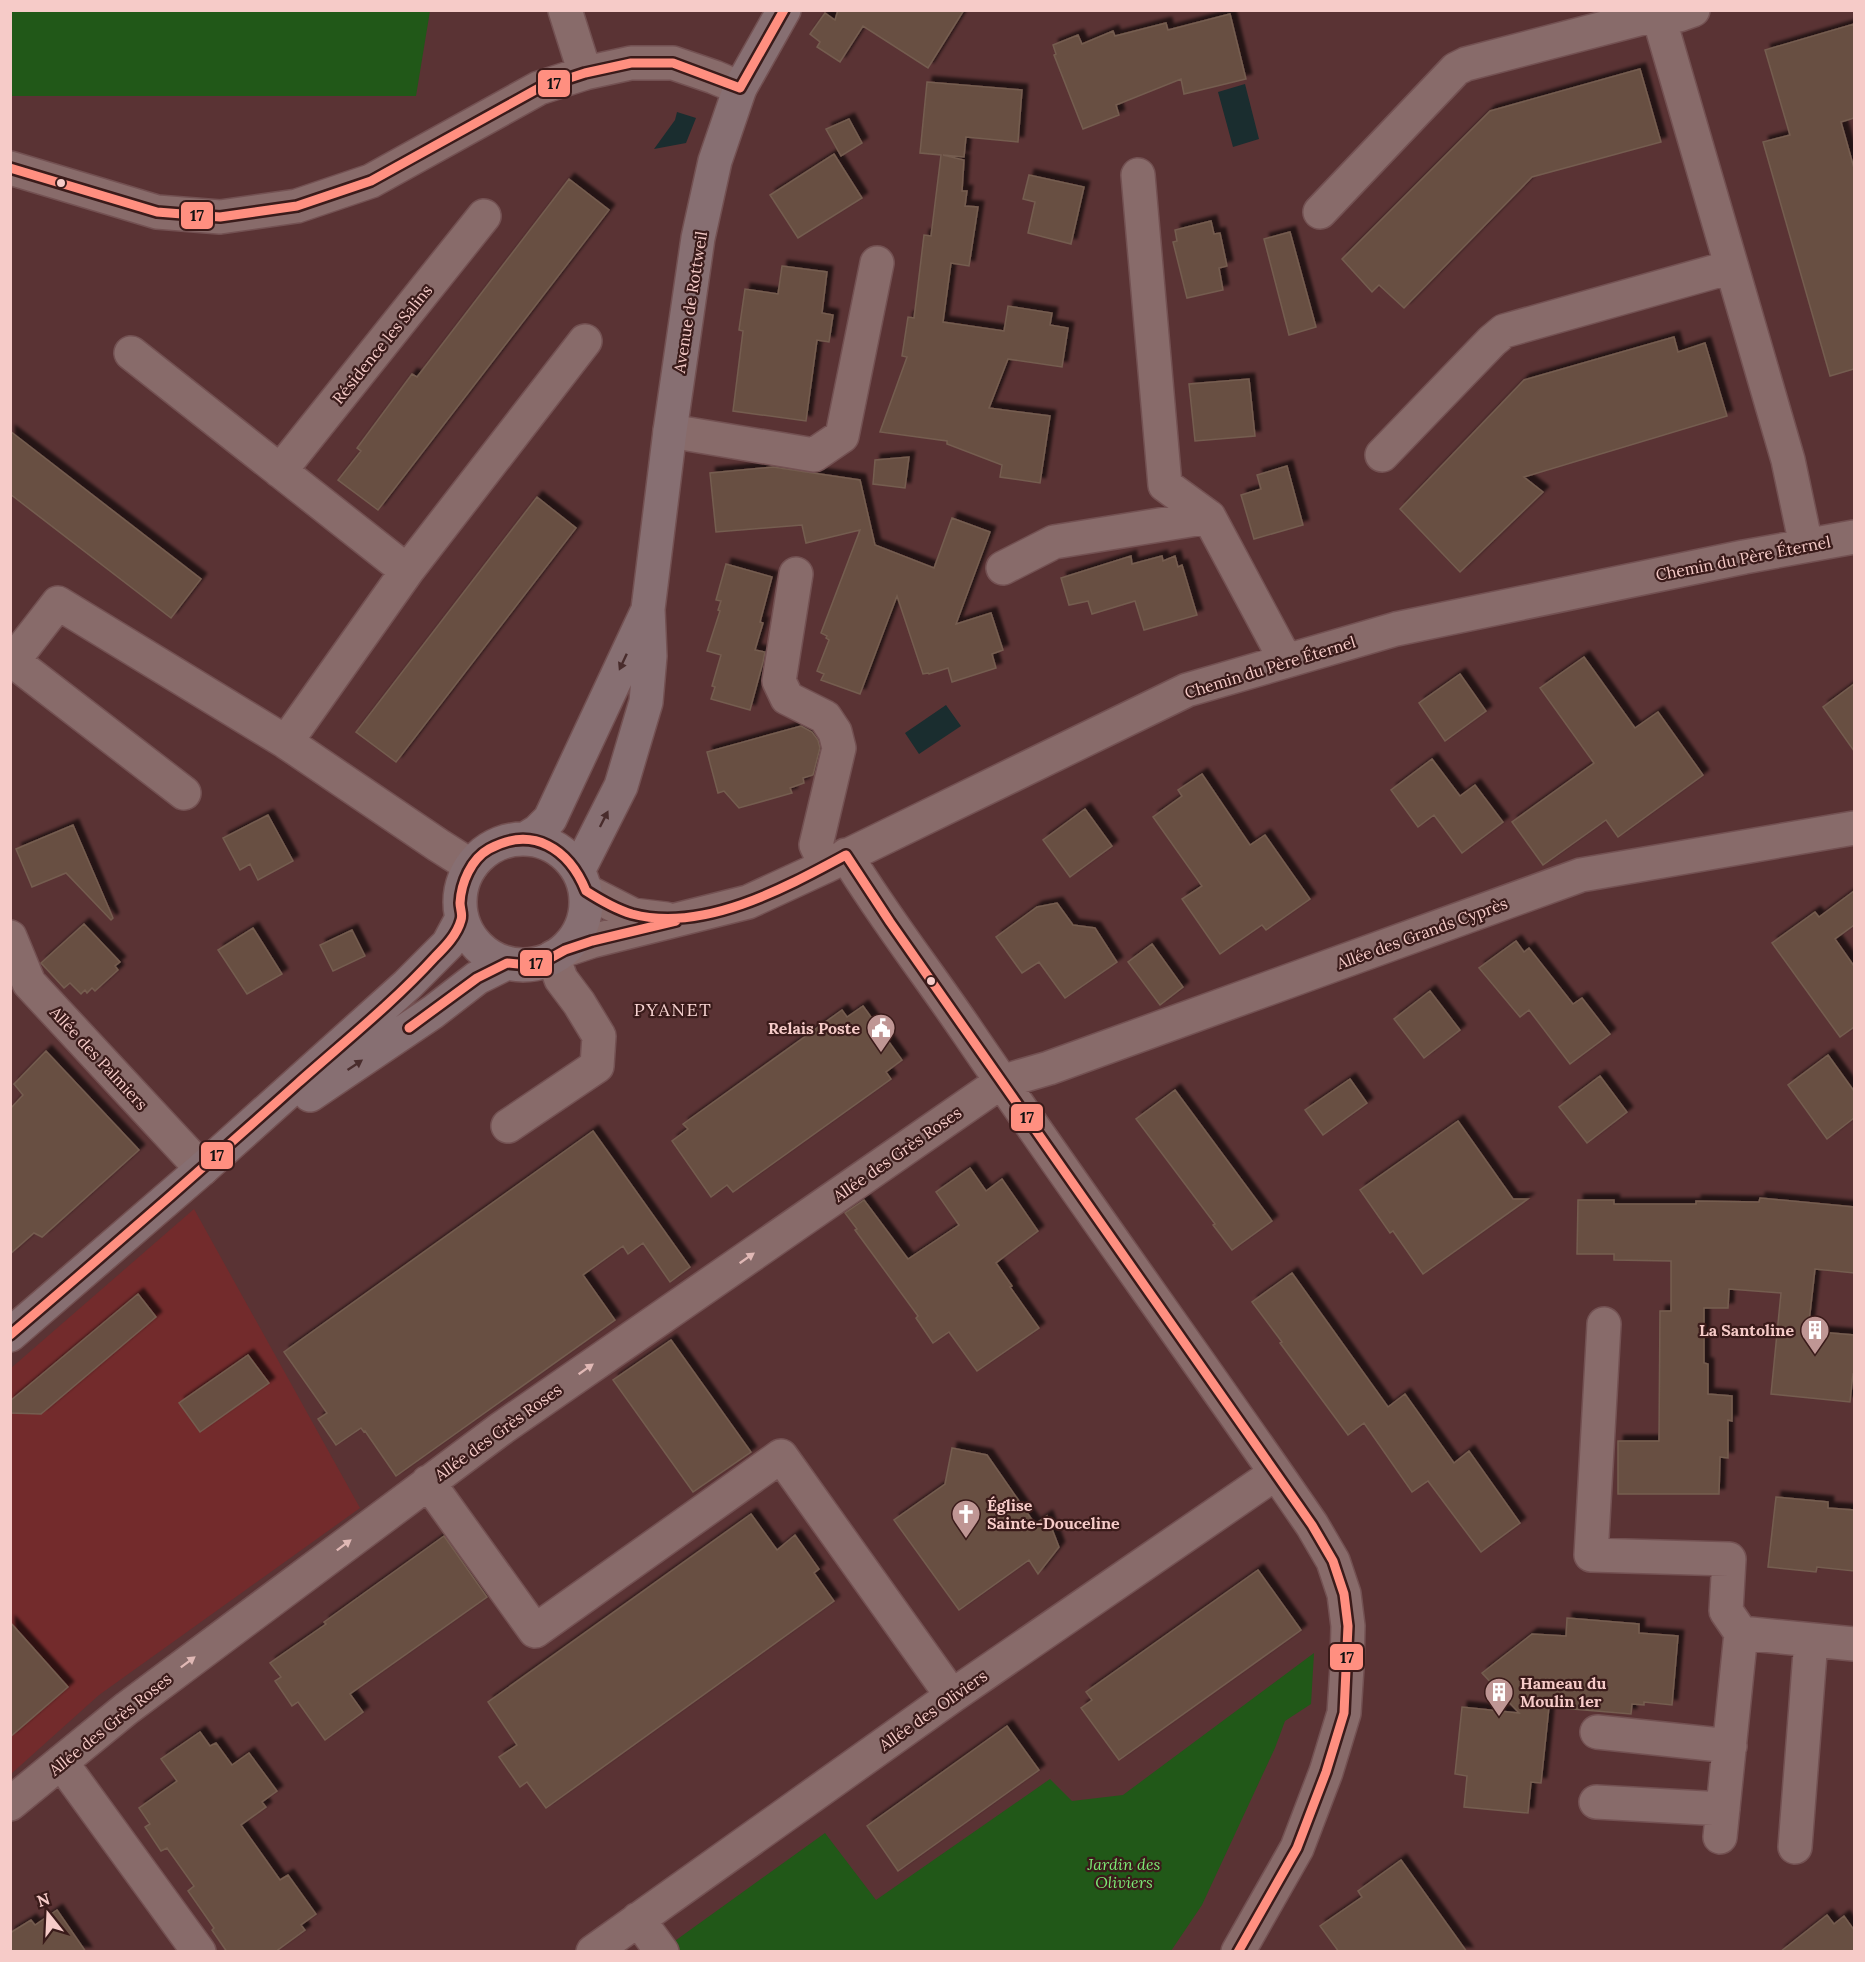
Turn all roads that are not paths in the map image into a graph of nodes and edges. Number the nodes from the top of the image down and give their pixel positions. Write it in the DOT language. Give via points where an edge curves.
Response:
graph roads {
  1 [pos="566,10"];
  2 [pos="784,10"];
  3 [pos="1693,10"];
  4 [pos="1658,14"];
  5 [pos="585,72"];
  6 [pos="740,88"];
  7 [pos="10,168"];
  8 [pos="1138,175"];
  9 [pos="1320,212"];
  10 [pos="483,216"];
  11 [pos="877,263"];
  12 [pos="1731,267"];
  13 [pos="585,341"];
  14 [pos="131,353"];
  15 [pos="670,430"];
  16 [pos="1382,455"];
  17 [pos="280,471"];
  18 [pos="1209,517"];
  19 [pos="1854,537"];
  20 [pos="1806,545"];
  21 [pos="1004,568"];
  22 [pos="407,572"];
  23 [pos="796,574"];
  24 [pos="648,609"];
  25 [pos="1286,661"];
  26 [pos="286,742"];
  27 [pos="184,793"];
  28 [pos="1854,828"];
  29 [pos="525,839"];
  30 [pos="836,861"];
  31 [pos="471,866"];
  32 [pos="582,881"];
  33 [pos="462,918"];
  34 [pos="688,918"];
  35 [pos="10,938"];
  36 [pos="559,953"];
  37 [pos="507,963"];
  38 [pos="1001,1082"];
  39 [pos="508,1126"];
  40 [pos="202,1169"];
  41 [pos="1604,1324"];
  42 [pos="10,1335"];
  43 [pos="1276,1473"];
  44 [pos="428,1482"];
  45 [pos="1741,1633"];
  46 [pos="1811,1640"];
  47 [pos="1854,1644"];
  48 [pos="952,1696"];
  49 [pos="1597,1732"];
  50 [pos="1730,1746"];
  51 [pos="62,1762"];
  52 [pos="1596,1802"];
  53 [pos="10,1804"];
  54 [pos="1795,1847"];
  55 [pos="639,1919"];
  56 [pos="199,1952"];
  57 [pos="593,1952"];
  58 [pos="662,1952"];
  59 [pos="1238,1952"];
  1 -- 5 [label="street"];
  2 -- 6 [label="main road, Avenue de Rottweil"];
  3 -- 4 [label="street" via="1679,15"];
  4 -- 9 [label="street" via="1456,69"];
  4 -- 12 [label="street"];
  5 -- 6 [label="street" via="631,63 673,63"];
  5 -- 7 [label="street" via="538,88 371,181 297,206 220,217 157,212"];
  6 -- 15 [label="main road, Avenue de Rottweil" via="715,161 698,238"];
  8 -- 18 [label="street" via="1165,485"];
  10 -- 17 [label="street, Résidence les Salins"];
  11 -- 15 [label="street" via="842,436 814,455"];
  12 -- 16 [label="street" via="1504,331"];
  12 -- 20 [label="street" via="1788,460"];
  13 -- 22 [label="street"];
  14 -- 17 [label="street"];
  15 -- 24 [label="main road, Avenue de Rottweil"];
  17 -- 22 [label="street"];
  18 -- 21 [label="street" via="1054,542"];
  18 -- 25 [label="street"];
  19 -- 20 [label="street, Chemin du Père Éternel"];
  20 -- 25 [label="street, Chemin du Père Éternel" via="1396,629"];
  22 -- 26 [label="street"];
  23 -- 30 [label="street" via="779,681 787,698 825,717 835,732 839,748 816,845"];
  24 -- 29 [label="main road, Avenue de Rottweil, one-way" via="550,819"];
  32 -- 24 [label="main road, Avenue de Rottweil, one-way" via="621,786 646,702 650,656"];
  25 -- 30 [label="street, Chemin du Père Éternel" via="1187,690"];
  26 -- 27 [label="street" via="58,603 13,661"];
  26 -- 31 [label="street"];
  28 -- 38 [label="street, Allée des Grands Cyprès" via="1581,875"];
  29 -- 31 [label="main road" via="505,842 486,851"];
  29 -- 32 [label="main road" via="547,844 565,855"];
  30 -- 34 [label="street, Chemin du Père Éternel" via="748,902"];
  30 -- 38 [label="street" via="876,903"];
  31 -- 33 [label="main road" via="463,884"];
  32 -- 34 [label="street, Chemin du Père Éternel" via="633,915"];
  32 -- 36 [label="main road" via="586,913 578,933"];
  33 -- 37 [label="main road" via="474,942"];
  33 -- 40 [label="main road" via="448,944 407,985"];
  34 -- 36 [label="street, Chemin du Père Éternel"];
  35 -- 40 [label="street, Allée des Palmiers" via="29,983"];
  36 -- 37 [label="main road" via="528,965"];
  36 -- 39 [label="street" via="561,979 599,1036 597,1066"];
  40 -- 37 [label="main road, one-way" via="477,978"];
  38 -- 43 [label="street"];
  44 -- 38 [label="street, Allée des Grès Roses, one-way"];
  40 -- 42 [label="main road"];
  41 -- 45 [label="street" via="1591,1555 1729,1559 1726,1611"];
  43 -- 48 [label="street, Allée des Oliviers"];
  43 -- 59 [label="street" via="1333,1561 1344,1594 1348,1626 1344,1713 1296,1848"];
  44 -- 48 [label="street" via="535,1631 781,1456"];
  51 -- 44 [label="street, Allée des Grès Roses, one-way" via="126,1709"];
  45 -- 46 [label="street"];
  45 -- 50 [label="street"];
  46 -- 47 [label="street"];
  46 -- 54 [label="street"];
  48 -- 55 [label="street, Allée des Oliviers"];
  49 -- 50 [label="street"];
  50 -- 52 [label="street" via="1722,1823"];
  51 -- 53 [label="street, Allée des Grès Roses"];
  51 -- 56 [label="street"];
  55 -- 57 [label="street, Allée des Oliviers"];
  55 -- 58 [label="street"];
}
